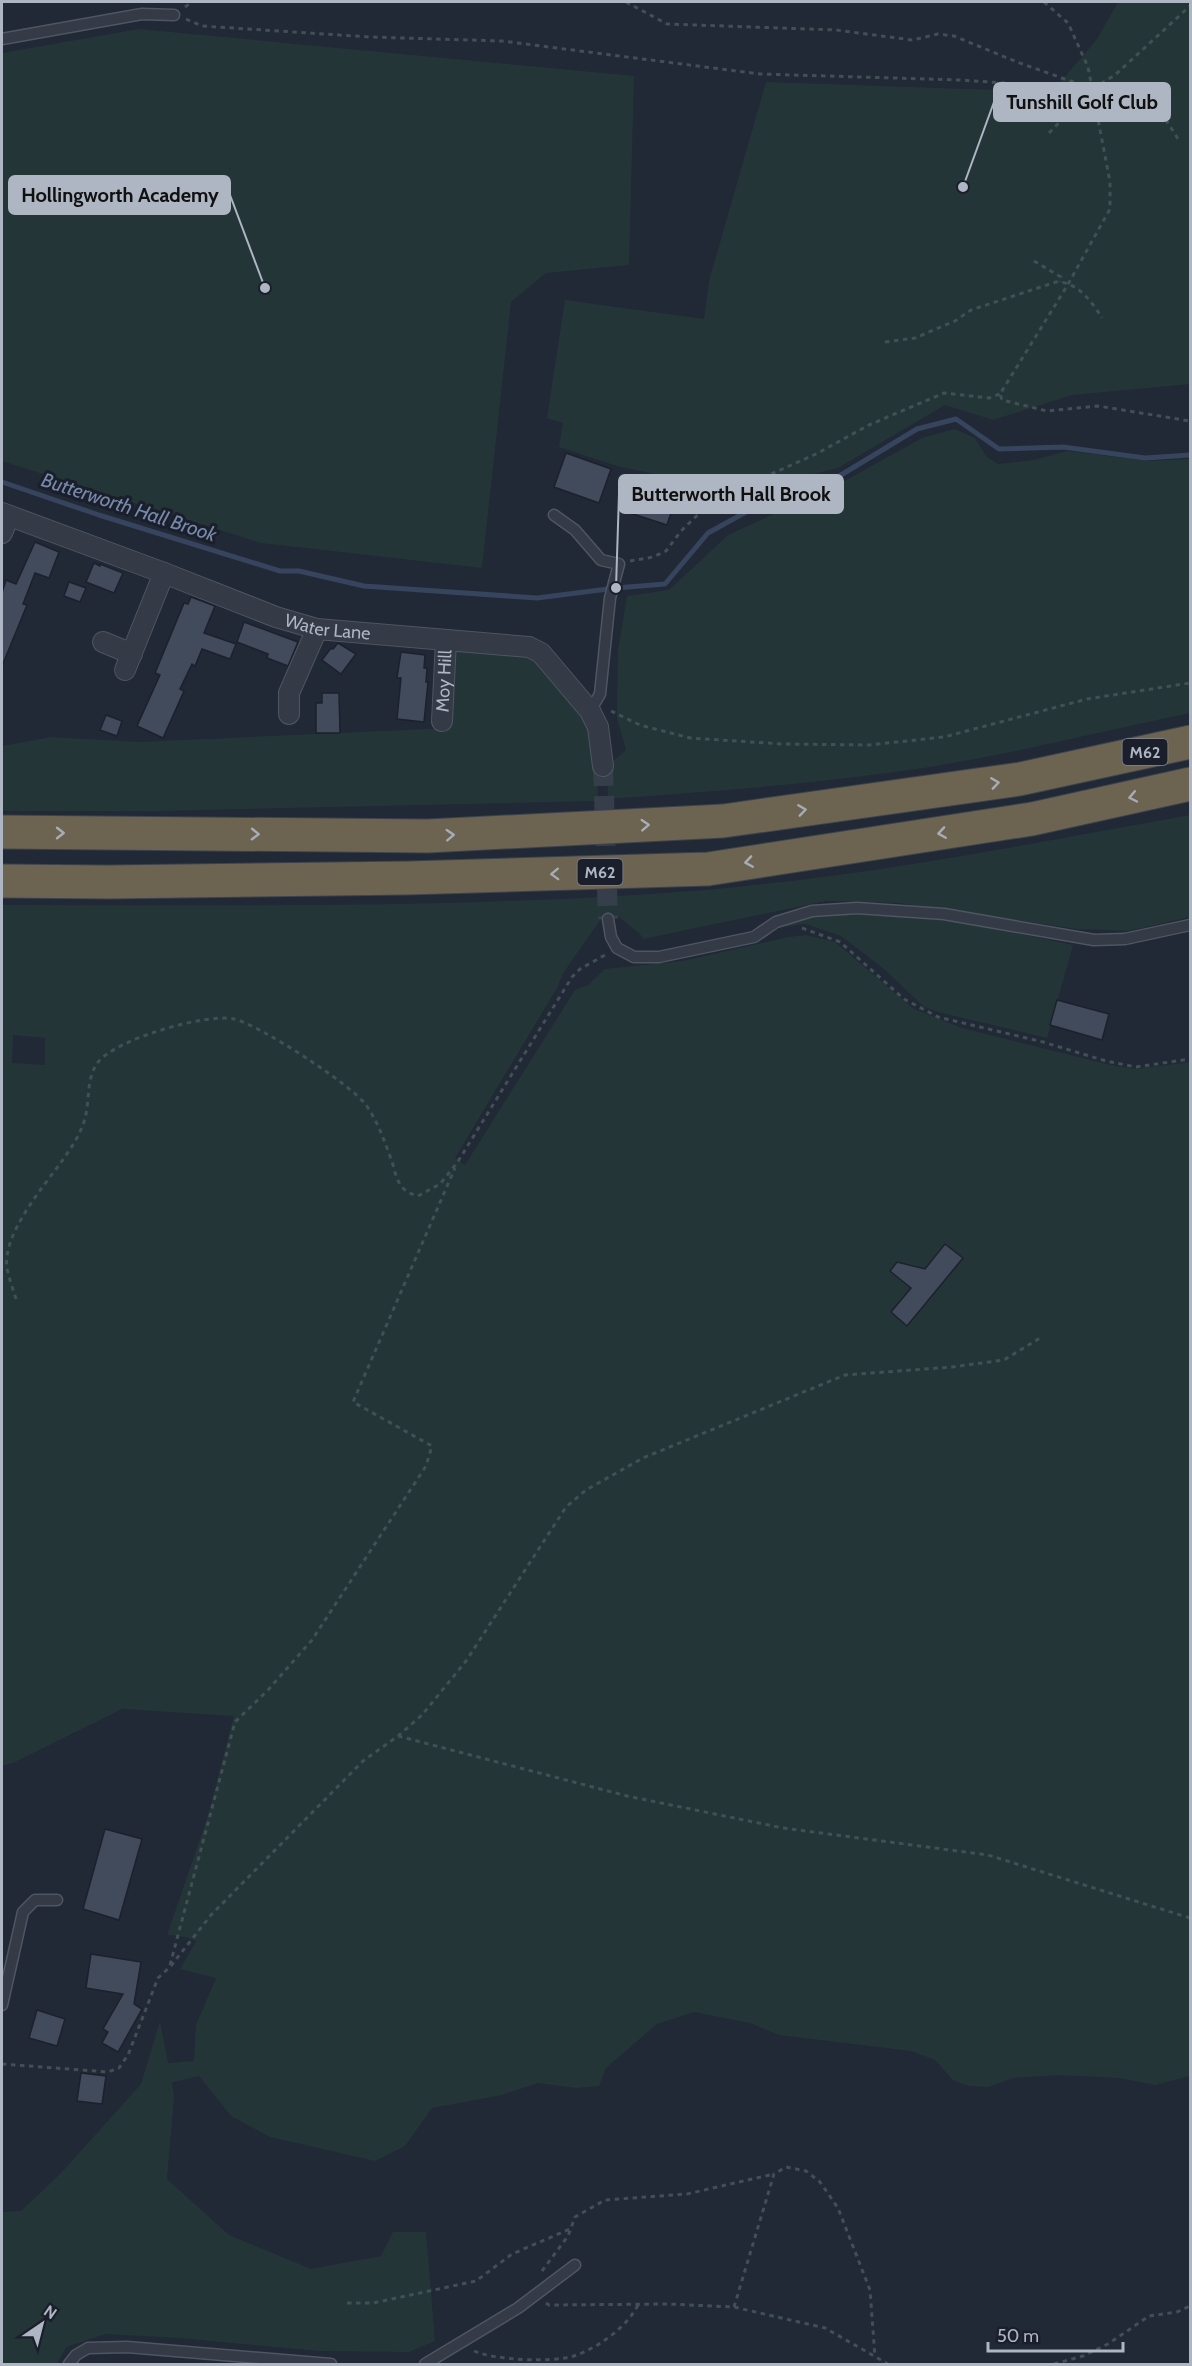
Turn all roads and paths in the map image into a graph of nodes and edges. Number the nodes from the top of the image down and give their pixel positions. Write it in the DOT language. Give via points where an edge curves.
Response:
graph roads {
  1 [pos="626,2"];
  2 [pos="1044,2"];
  3 [pos="1191,6"];
  4 [pos="174,15"];
  5 [pos="2,39"];
  6 [pos="1092,89"];
  7 [pos="1161,112"];
  8 [pos="1049,133"];
  9 [pos="1180,142"];
  10 [pos="1034,261"];
  11 [pos="1060,282"];
  12 [pos="1069,284"];
  13 [pos="1102,318"];
  14 [pos="885,342"];
  15 [pos="1000,394"];
  16 [pos="1191,422"];
  17 [pos="554,515"];
  18 [pos="4,520"];
  19 [pos="619,564"];
  20 [pos="164,573"];
  21 [pos="317,629"];
  22 [pos="446,640"];
  23 [pos="103,642"];
  24 [pos="1191,683"];
  25 [pos="593,708"];
  26 [pos="290,714"];
  27 [pos="442,721"];
  28 [pos="1191,742"];
  29 [pos="603,766"];
  30 [pos="1191,784"];
  31 [pos="2,832"];
  32 [pos="2,881"];
  33 [pos="608,919"];
  34 [pos="1191,925"];
  35 [pos="799,928"];
  36 [pos="617,948"];
  37 [pos="1191,1059"];
  38 [pos="457,1163"];
  39 [pos="16,1299"];
  40 [pos="1040,1338"];
  41 [pos="398,1736"];
  42 [pos="57,1900"];
  43 [pos="1191,1918"];
  44 [pos="170,1966"];
  45 [pos="2,2005"];
  46 [pos="2,2064"];
  47 [pos="774,2174"];
  48 [pos="570,2229"];
  49 [pos="575,2265"];
  50 [pos="535,2295"];
  51 [pos="347,2303"];
  52 [pos="638,2304"];
  53 [pos="1191,2306"];
  54 [pos="734,2307"];
  55 [pos="462,2343"];
  56 [pos="875,2357"];
  57 [pos="69,2364"];
  58 [pos="331,2364"];
  59 [pos="425,2364"];
  60 [pos="888,2364"];
  61 [pos="1054,2364"];
  1 -- 6 [label="path" via="667,24 837,30 912,40 938,34 954,36"];
  2 -- 6 [label="path" via="1068,23 1088,67"];
  3 -- 6 [label="path" via="1115,75"];
  4 -- 5 [label="lane" via="142,14"];
  4 -- 6 [label="path" via="202,26 502,41 759,74 960,80"];
  6 -- 8 [label="path"];
  6 -- 12 [label="path" via="1110,182 1110,209"];
  7 -- 9 [label="path"];
  10 -- 11 [label="path" via="1061,276"];
  11 -- 12 [label="path"];
  11 -- 14 [label="path" via="971,310 915,338"];
  12 -- 13 [label="path" via="1092,302"];
  12 -- 15 [label="path"];
  15 -- 16 [label="path" via="1002,400 1047,411 1098,406"];
  15 -- 19 [label="path" via="989,398 944,393 869,425 816,454 713,500 666,551"];
  17 -- 19 [label="lane" via="575,530 601,560"];
  18 -- 20 [label="street, Water Lane"];
  19 -- 25 [label="lane" via="610,598 600,694"];
  20 -- 21 [label="street, Water Lane"];
  20 -- 23 [label="street" via="128,662"];
  21 -- 22 [label="street, Water Lane"];
  21 -- 26 [label="street" via="289,693"];
  22 -- 25 [label="street, Water Lane" via="529,646 541,653"];
  22 -- 27 [label="street, Moy Hill"];
  24 -- 25 [label="path" via="1087,699 944,737 869,745 690,738"];
  25 -- 29 [label="street, Water Lane"];
  31 -- 28 [label="highway, M62, one-way" via="428,836 723,821 1020,779"];
  30 -- 32 [label="highway, M62, one-way" via="1032,819 708,869 396,879"];
  33 -- 36 [label="lane"];
  34 -- 36 [label="lane" via="1125,939 1094,940 944,914 857,908 812,911 776,922 754,937 659,957 634,957"];
  35 -- 37 [label="path" via="840,942 904,999 938,1017 1136,1067"];
  36 -- 38 [label="path" via="572,977"];
  38 -- 39 [label="path" via="429,1192 418,1196 408,1193 400,1184 382,1132 365,1104 322,1069 253,1025 233,1019 212,1018 158,1031 119,1046 96,1064 86,1117 73,1146 15,1230 7,1267"];
  38 -- 44 [label="path" via="353,1402 432,1446 426,1466 312,1640 235,1722"];
  40 -- 41 [label="path" via="1004,1360 845,1375 643,1458 586,1490 566,1507 466,1661 422,1715"];
  41 -- 43 [label="path" via="649,1801 783,1828 988,1855"];
  41 -- 44 [label="path" via="363,1761 276,1847 211,1915"];
  42 -- 45 [label="lane" via="35,1900 23,1912"];
  44 -- 46 [label="path" via="158,1978 128,2055 119,2068 108,2072"];
  47 -- 48 [label="path" via="687,2194 605,2200 575,2217"];
  47 -- 54 [label="path"];
  47 -- 56 [label="path" via="786,2167 806,2171 820,2182 838,2208 870,2290"];
  48 -- 50 [label="path" via="536,2281"];
  48 -- 51 [label="path" via="512,2254 476,2281 382,2301"];
  49 -- 50 [label="lane"];
  50 -- 52 [label="path" via="549,2305"];
  50 -- 55 [label="lane"];
  52 -- 54 [label="path"];
  52 -- 55 [label="path" via="632,2317 597,2345 572,2356 515,2360 476,2352"];
  53 -- 61 [label="path" via="1149,2316 1108,2344"];
  54 -- 56 [label="path" via="825,2328"];
  55 -- 59 [label="lane"];
  56 -- 60 [label="path"];
  57 -- 58 [label="lane" via="88,2348 127,2347"];
}
